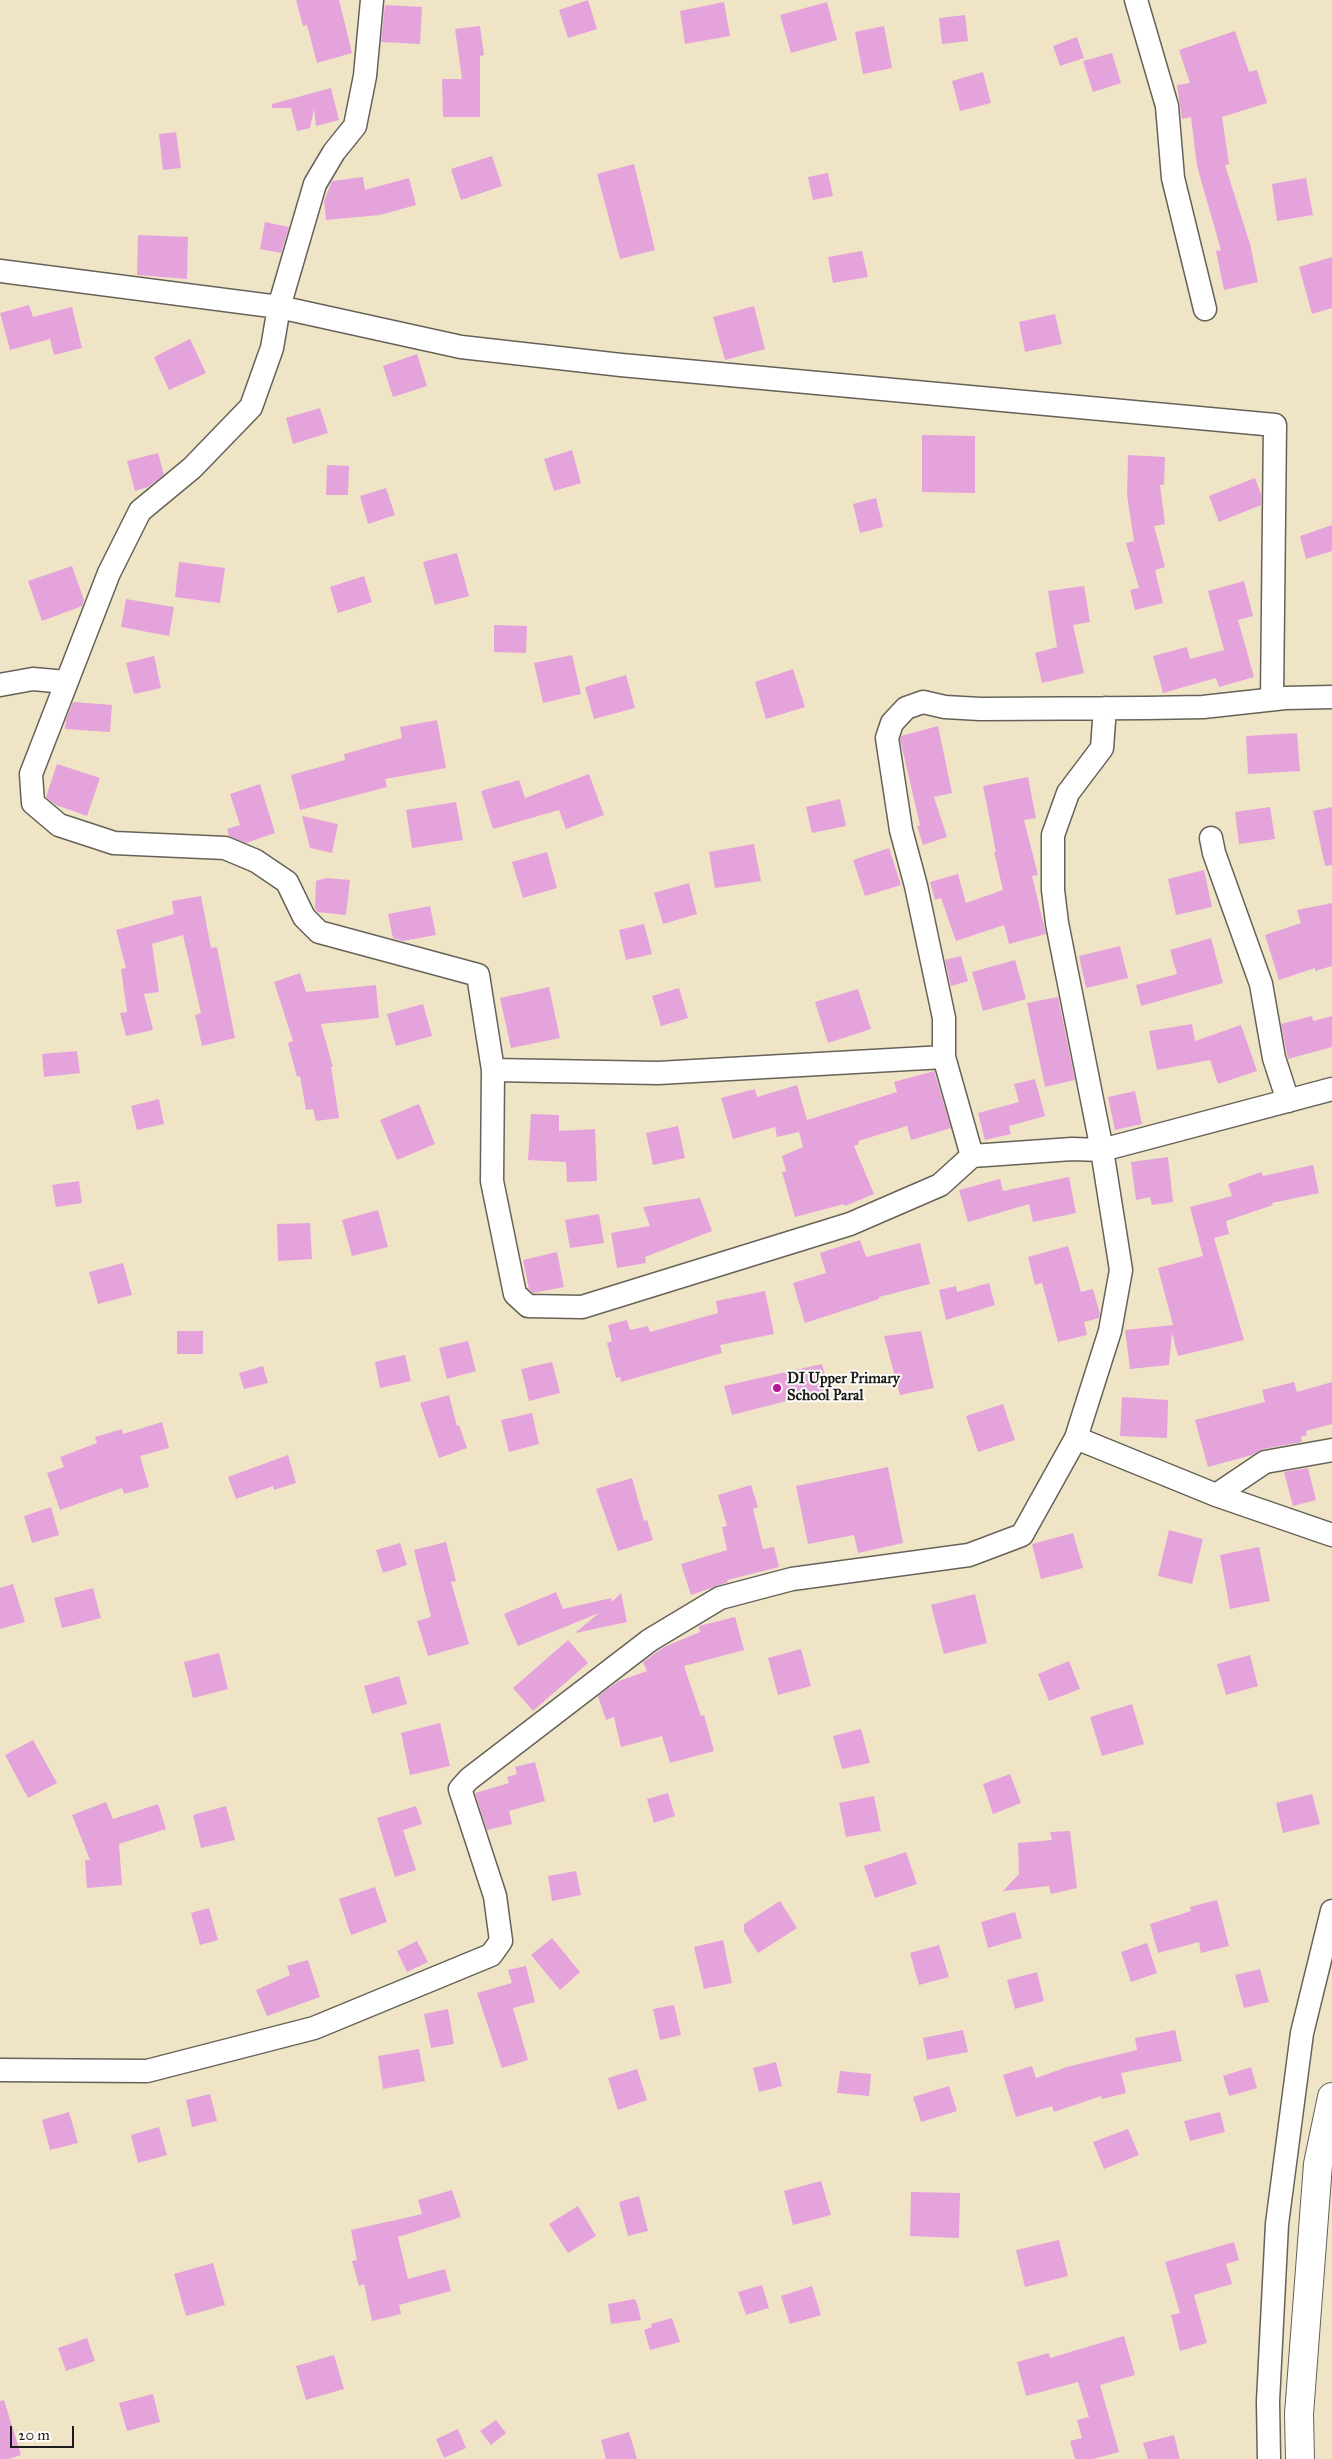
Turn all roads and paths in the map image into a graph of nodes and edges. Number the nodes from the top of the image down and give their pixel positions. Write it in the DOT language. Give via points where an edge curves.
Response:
graph roads {
  1 [pos="372,0"];
  2 [pos="1136,0"];
  3 [pos="0,271"];
  4 [pos="279,307"];
  5 [pos="1206,309"];
  6 [pos="66,682"];
  7 [pos="0,685"];
  8 [pos="1332,697"];
  9 [pos="1272,699"];
  10 [pos="1104,708"];
  11 [pos="1211,838"];
  12 [pos="944,1056"];
  13 [pos="493,1070"];
  14 [pos="1332,1089"];
  15 [pos="1288,1101"];
  16 [pos="1102,1150"];
  17 [pos="972,1156"];
  18 [pos="1076,1438"];
  19 [pos="1332,1450"];
  20 [pos="1216,1495"];
  21 [pos="1332,1535"];
  22 [pos="1332,1911"];
  23 [pos="0,2070"];
  24 [pos="1332,2097"];
  25 [pos="1269,2459"];
  26 [pos="1300,2459"];
  1 -- 4 [label="street" via="365,76 354,126 316,184"];
  2 -- 5 [label="street" via="1167,106 1173,178"];
  3 -- 4 [label="street"];
  4 -- 6 [label="street" via="272,348 252,407 192,468 140,511 109,573"];
  4 -- 9 [label="street" via="461,347 622,365 1275,425"];
  6 -- 7 [label="street" via="33,680"];
  6 -- 13 [label="street" via="31,774 33,803 59,825 114,843 225,848 256,861 287,882 304,917 319,932 478,975"];
  8 -- 9 [label="street"];
  9 -- 10 [label="street" via="1204,707"];
  10 -- 12 [label="street" via="980,709 923,702 906,708 892,723 887,738 892,780 944,1018"];
  10 -- 16 [label="street" via="1102,748 1068,794 1053,835 1057,923"];
  11 -- 15 [label="street" via="1261,984 1274,1058"];
  12 -- 13 [label="street" via="658,1073"];
  12 -- 17 [label="street"];
  13 -- 17 [label="street" via="492,1181 515,1294 528,1306 582,1307 850,1224 940,1185"];
  14 -- 15 [label="street"];
  15 -- 16 [label="street"];
  16 -- 17 [label="street"];
  16 -- 18 [label="street" via="1121,1270 1110,1331"];
  18 -- 20 [label="street"];
  18 -- 23 [label="street" via="1022,1535 969,1555 792,1579 720,1598 650,1640 469,1779 460,1789 495,1896 501,1941 491,1956 314,2028 147,2071"];
  19 -- 20 [label="street" via="1265,1462"];
  20 -- 21 [label="street"];
  22 -- 25 [label="street" via="1302,2033 1277,2224 1268,2402"];
  24 -- 26 [label="highway" via="1318,2164 1299,2414"];
}
